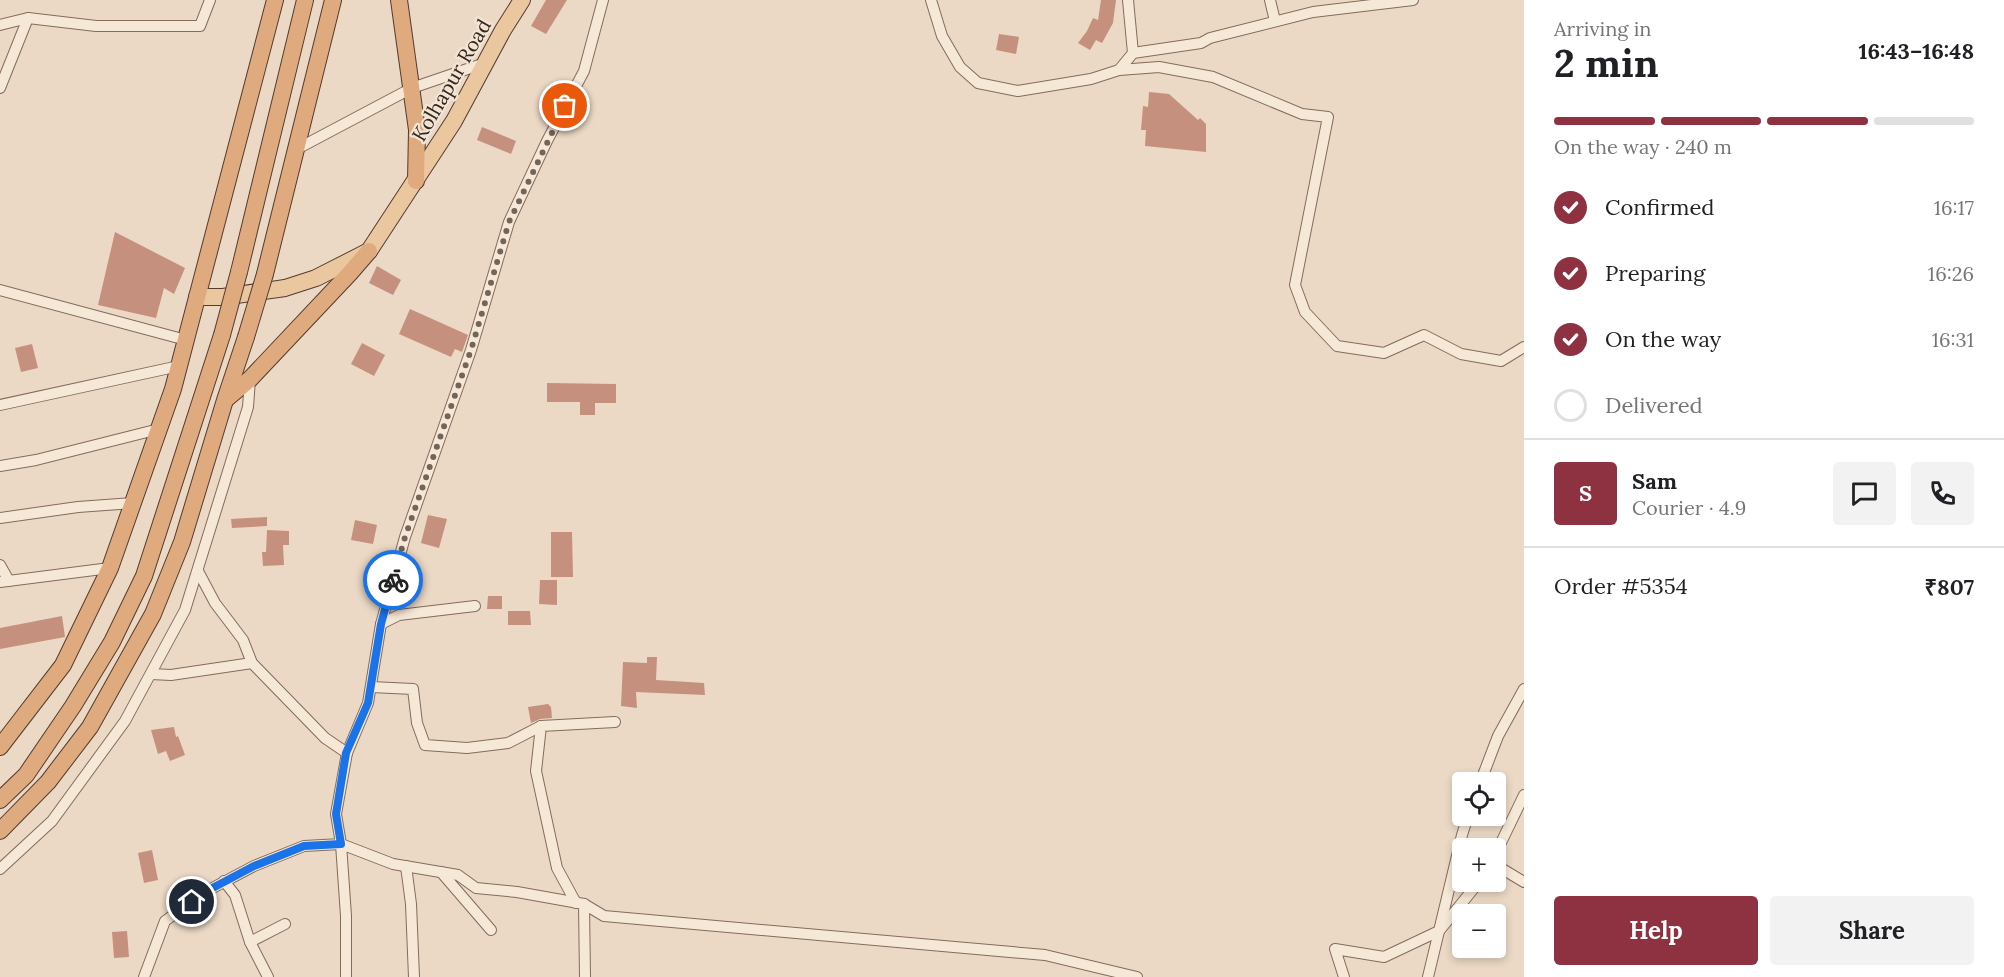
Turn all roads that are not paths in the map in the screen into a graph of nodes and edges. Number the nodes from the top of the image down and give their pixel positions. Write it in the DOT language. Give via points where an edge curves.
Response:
graph roads {
  1 [pos="210,0"];
  2 [pos="275,0"];
  3 [pos="306,0"];
  4 [pos="333,0"];
  5 [pos="399,0"];
  6 [pos="522,0"];
  7 [pos="603,0"];
  8 [pos="931,0"];
  9 [pos="1128,0"];
  10 [pos="1270,0"];
  11 [pos="1413,0"];
  12 [pos="28,18"];
  13 [pos="1275,21"];
  14 [pos="0,25"];
  15 [pos="1133,53"];
  16 [pos="486,63"];
  17 [pos="1119,70"];
  18 [pos="412,87"];
  19 [pos="0,88"];
  20 [pos="295,150"];
  21 [pos="416,180"];
  22 [pos="369,251"];
  23 [pos="0,290"];
  24 [pos="197,297"];
  25 [pos="186,340"];
  26 [pos="1524,347"];
  27 [pos="179,366"];
  28 [pos="250,379"];
  29 [pos="225,400"];
  30 [pos="0,405"];
  31 [pos="159,429"];
  32 [pos="0,466"];
  33 [pos="133,503"];
  34 [pos="0,518"];
  35 [pos="0,566"];
  36 [pos="110,568"];
  37 [pos="198,571"];
  38 [pos="4,581"];
  39 [pos="475,606"];
  40 [pos="381,624"];
  41 [pos="252,663"];
  42 [pos="151,674"];
  43 [pos="371,687"];
  44 [pos="1524,689"];
  45 [pos="615,722"];
  46 [pos="541,726"];
  47 [pos="0,747"];
  48 [pos="346,753"];
  49 [pos="1484,772"];
  50 [pos="1524,795"];
  51 [pos="0,800"];
  52 [pos="1465,826"];
  53 [pos="0,831"];
  54 [pos="1503,838"];
  55 [pos="341,844"];
  56 [pos="406,866"];
  57 [pos="0,869"];
  58 [pos="1506,871"];
  59 [pos="441,872"];
  60 [pos="224,882"];
  61 [pos="1524,882"];
  62 [pos="1471,892"];
  63 [pos="580,903"];
  64 [pos="285,924"];
  65 [pos="491,930"];
  66 [pos="1439,931"];
  67 [pos="250,942"];
  68 [pos="144,977"];
  69 [pos="268,977"];
  70 [pos="346,977"];
  71 [pos="414,977"];
  72 [pos="585,977"];
  73 [pos="1137,977"];
  74 [pos="1344,977"];
  75 [pos="1428,977"];
  1 -- 12 [label="street" via="200,26 96,26"];
  2 -- 24 [label="highway"];
  3 -- 51 [label="highway, bridge" via="222,335 144,576 112,642 73,706 26,775"];
  4 -- 20 [label="highway"];
  5 -- 18 [label="highway"];
  6 -- 16 [label="main road, Kolhapur Road"];
  7 -- 40 [label="street" via="584,71 509,222 471,350 405,537"];
  8 -- 17 [label="street" via="942,36 960,68 978,83 1018,91 1091,79"];
  9 -- 15 [label="street"];
  10 -- 13 [label="street"];
  11 -- 13 [label="street" via="1313,12"];
  12 -- 14 [label="street"];
  12 -- 19 [label="street"];
  13 -- 15 [label="street" via="1201,43"];
  15 -- 17 [label="street"];
  16 -- 18 [label="street"];
  16 -- 21 [label="main road, Kolhapur Road"];
  17 -- 26 [label="street" via="1159,67 1213,77 1302,114 1328,117 1295,285 1305,312 1337,346 1384,353 1424,335 1461,354 1502,361"];
  18 -- 20 [label="street"];
  18 -- 21 [label="highway" via="417,130"];
  20 -- 29 [label="highway, bridge" via="265,274"];
  21 -- 22 [label="main road, Kolhapur Road"];
  22 -- 24 [label="main road" via="316,278 285,288"];
  22 -- 28 [label="highway"];
  23 -- 25 [label="street"];
  24 -- 25 [label="highway"];
  25 -- 27 [label="highway"];
  27 -- 30 [label="street"];
  27 -- 31 [label="highway"];
  28 -- 29 [label="highway"];
  28 -- 37 [label="street" via="248,407"];
  29 -- 53 [label="highway" via="182,542 153,614 90,727 48,782"];
  31 -- 32 [label="street"];
  31 -- 33 [label="highway"];
  33 -- 34 [label="street"];
  33 -- 36 [label="highway"];
  35 -- 38 [label="street"];
  36 -- 38 [label="street"];
  36 -- 47 [label="highway" via="63,665"];
  37 -- 41 [label="street" via="215,603 243,640"];
  37 -- 42 [label="street" via="185,610"];
  39 -- 40 [label="street" via="399,615"];
  40 -- 43 [label="street"];
  41 -- 42 [label="street" via="171,675"];
  41 -- 48 [label="street" via="325,738"];
  42 -- 57 [label="street" via="125,722 52,820"];
  43 -- 46 [label="street" via="414,689 417,723 425,745 467,748 508,743"];
  43 -- 48 [label="street"];
  44 -- 49 [label="street" via="1497,736"];
  45 -- 46 [label="street"];
  46 -- 63 [label="street" via="536,771 557,868"];
  48 -- 55 [label="street" via="336,814"];
  50 -- 54 [label="street"];
  52 -- 66 [label="street"];
  55 -- 56 [label="street"];
  55 -- 60 [label="street" via="304,846"];
  55 -- 70 [label="street"];
  56 -- 59 [label="street"];
  56 -- 71 [label="street"];
  58 -- 61 [label="street"];
  59 -- 63 [label="street" via="458,875 476,888"];
  59 -- 65 [label="street"];
  60 -- 67 [label="street" via="235,895"];
  60 -- 68 [label="street" via="165,921"];
  62 -- 66 [label="street"];
  63 -- 72 [label="street"];
  63 -- 73 [label="street" via="604,916 1045,956"];
  64 -- 67 [label="street"];
  66 -- 74 [label="street" via="1384,957 1335,949"];
  66 -- 75 [label="street"];
  67 -- 69 [label="street"];
}
